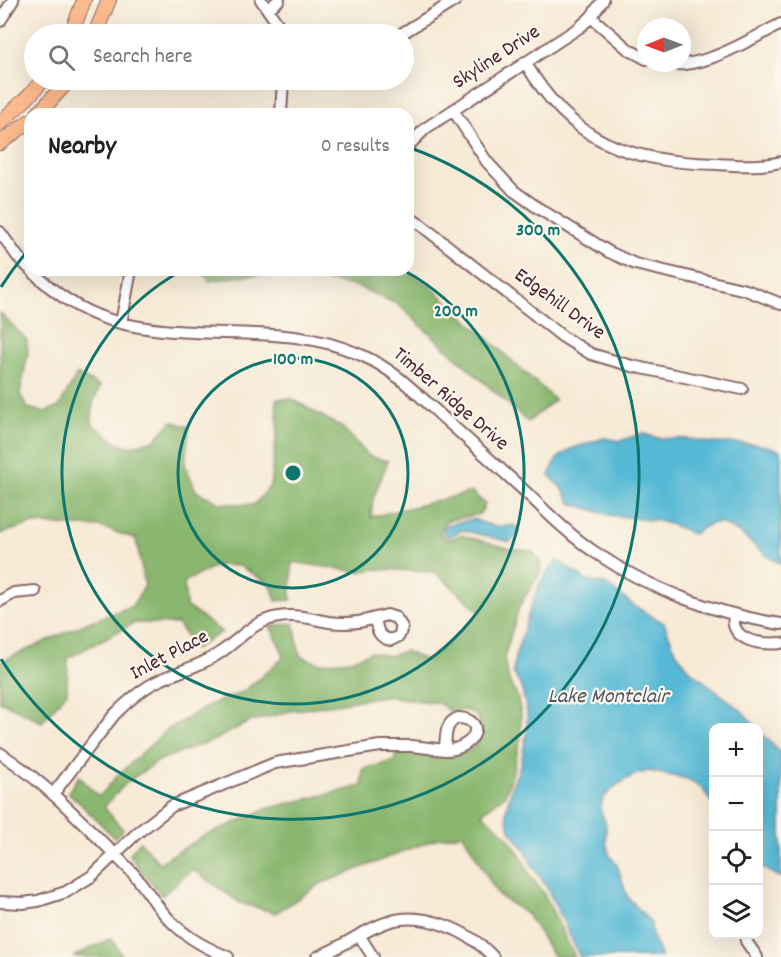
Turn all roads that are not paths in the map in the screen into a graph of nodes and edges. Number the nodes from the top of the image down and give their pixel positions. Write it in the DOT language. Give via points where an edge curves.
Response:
graph roads {
  1 [pos="13,0"];
  2 [pos="84,0"];
  3 [pos="109,0"];
  4 [pos="279,0"];
  5 [pos="456,0"];
  6 [pos="603,0"];
  7 [pos="265,4"];
  8 [pos="591,17"];
  9 [pos="0,21"];
  10 [pos="75,24"];
  11 [pos="99,24"];
  12 [pos="276,24"];
  13 [pos="781,24"];
  14 [pos="414,26"];
  15 [pos="637,54"];
  16 [pos="525,62"];
  17 [pos="691,63"];
  18 [pos="34,90"];
  19 [pos="60,90"];
  20 [pos="283,90"];
  21 [pos="43,108"];
  22 [pos="282,108"];
  23 [pos="453,110"];
  24 [pos="0,123"];
  25 [pos="24,125"];
  26 [pos="414,140"];
  27 [pos="0,143"];
  28 [pos="781,162"];
  29 [pos="414,221"];
  30 [pos="0,232"];
  31 [pos="24,264"];
  32 [pos="38,276"];
  33 [pos="130,276"];
  34 [pos="781,304"];
  35 [pos="121,323"];
  36 [pos="742,389"];
  37 [pos="35,591"];
  38 [pos="0,601"];
  39 [pos="734,615"];
  40 [pos="375,618"];
  41 [pos="781,624"];
  42 [pos="781,643"];
  43 [pos="445,750"];
  44 [pos="0,753"];
  45 [pos="53,794"];
  46 [pos="115,854"];
  47 [pos="0,902"];
  48 [pos="359,935"];
  49 [pos="746,942"];
  50 [pos="228,957"];
  51 [pos="317,957"];
  52 [pos="373,957"];
  53 [pos="493,957"];
  54 [pos="757,957"];
  1 -- 9 [label="street"];
  2 -- 10 [label="main road"];
  3 -- 11 [label="main road"];
  4 -- 7 [label="street"];
  5 -- 14 [label="street"];
  6 -- 8 [label="street, Skyline Drive"];
  7 -- 12 [label="street"];
  8 -- 15 [label="street"];
  8 -- 16 [label="street, Skyline Drive"];
  13 -- 17 [label="street"];
  16 -- 23 [label="street, Skyline Drive"];
  16 -- 28 [label="street" via="547,96 575,124 625,152 687,164"];
  18 -- 24 [label="main road"];
  19 -- 21 [label="main road"];
  20 -- 22 [label="street"];
  23 -- 26 [label="street, Skyline Drive"];
  23 -- 34 [label="street" via="487,162 514,191 609,252 635,264 746,290"];
  25 -- 27 [label="main road"];
  29 -- 36 [label="street, Edgehill Drive" via="563,337 591,354"];
  30 -- 31 [label="street, Timber Ridge Drive"];
  32 -- 35 [label="street, Timber Ridge Drive" via="73,303"];
  33 -- 35 [label="street"];
  35 -- 39 [label="street, Timber Ridge Drive" via="167,330 302,337 359,354 408,384 595,553 648,582"];
  37 -- 38 [label="street" via="14,593"];
  39 -- 41 [label="street, Timber Ridge Drive"];
  39 -- 42 [label="street" via="733,627 742,637"];
  40 -- 45 [label="street, Inlet Place" via="345,623 282,616 258,622 216,656 155,682 126,703"];
  43 -- 46 [label="street" via="380,746 275,763 172,806"];
  44 -- 45 [label="street"];
  45 -- 46 [label="street"];
  46 -- 47 [label="street" via="92,876 66,892 38,901"];
  46 -- 50 [label="street" via="172,924 198,943"];
  48 -- 51 [label="street"];
  48 -- 52 [label="street"];
  48 -- 53 [label="street" via="390,921 427,921 462,933"];
  49 -- 54 [label="street"];
}
